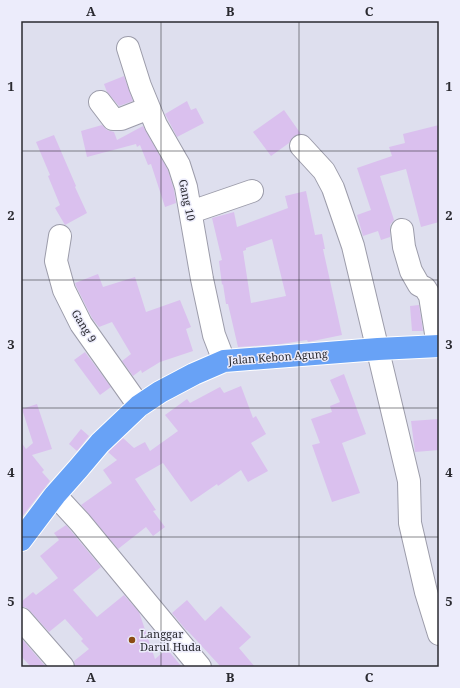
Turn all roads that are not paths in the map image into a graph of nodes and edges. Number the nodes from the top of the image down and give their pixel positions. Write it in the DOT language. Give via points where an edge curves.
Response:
graph roads {
  1 [pos="128,48"];
  2 [pos="100,102"];
  3 [pos="149,108"];
  4 [pos="301,146"];
  5 [pos="252,191"];
  6 [pos="191,212"];
  7 [pos="402,230"];
  8 [pos="60,236"];
  9 [pos="439,346"];
  10 [pos="378,349"];
  11 [pos="224,361"];
  12 [pos="139,406"];
  13 [pos="55,495"];
  14 [pos="21,540"];
  15 [pos="21,618"];
  16 [pos="439,634"];
  17 [pos="63,667"];
  18 [pos="200,667"];
  1 -- 3 [label="street, Gang 10"];
  2 -- 3 [label="street" via="113,119 121,119"];
  3 -- 6 [label="street, Gang 10" via="179,165"];
  4 -- 10 [label="street" via="324,171 332,188 354,246"];
  5 -- 6 [label="street"];
  6 -- 11 [label="street, Gang 10" via="214,334"];
  7 -- 9 [label="street" via="411,271 419,285 425,288 430,296"];
  8 -- 12 [label="street, Gang 9" via="56,261 64,290 80,324"];
  9 -- 10 [label="highway, Jalan Kebon Agung"];
  10 -- 11 [label="highway, Jalan Kebon Agung"];
  10 -- 16 [label="street" via="409,481 410,523"];
  11 -- 12 [label="highway, Jalan Kebon Agung" via="160,392"];
  12 -- 13 [label="highway, Jalan Kebon Agung" via="100,444"];
  13 -- 14 [label="highway, Jalan Kebon Agung"];
  13 -- 18 [label="street"];
  15 -- 17 [label="street"];
}
